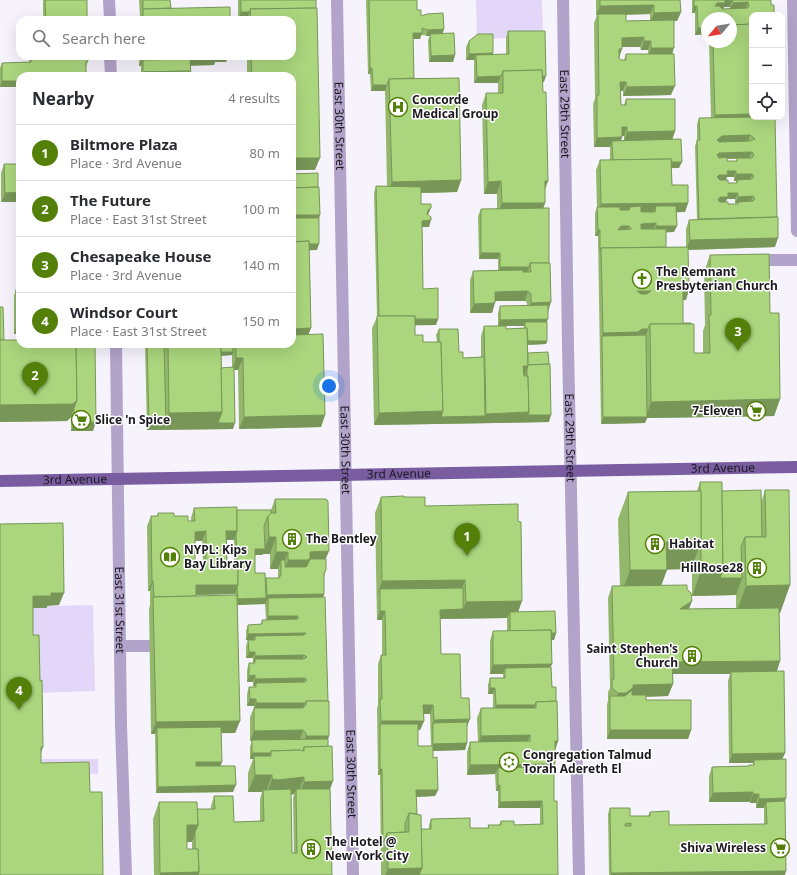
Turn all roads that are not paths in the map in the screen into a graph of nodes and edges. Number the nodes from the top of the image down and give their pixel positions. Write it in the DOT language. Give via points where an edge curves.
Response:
graph roads {
  1 [pos="109,0"];
  2 [pos="337,0"];
  3 [pos="563,0"];
  4 [pos="793,0"];
  5 [pos="110,16"];
  6 [pos="110,60"];
  7 [pos="111,72"];
  8 [pos="797,231"];
  9 [pos="739,260"];
  10 [pos="797,260"];
  11 [pos="116,348"];
  12 [pos="797,468"];
  13 [pos="572,471"];
  14 [pos="346,475"];
  15 [pos="118,479"];
  16 [pos="0,481"];
  17 [pos="120,646"];
  18 [pos="150,646"];
  19 [pos="126,875"];
  20 [pos="353,875"];
  21 [pos="579,875"];
  1 -- 5 [label="street"];
  2 -- 14 [label="street, East 30th Street"];
  3 -- 13 [label="street, East 29th Street"];
  4 -- 8 [label="street"];
  6 -- 7 [label="street"];
  9 -- 10 [label="street"];
  11 -- 15 [label="street, East 31st Street"];
  12 -- 13 [label="main road, 3rd Avenue"];
  13 -- 14 [label="main road, 3rd Avenue"];
  13 -- 21 [label="street, East 29th Street"];
  14 -- 15 [label="main road, 3rd Avenue"];
  14 -- 20 [label="street, East 30th Street"];
  15 -- 16 [label="main road, 3rd Avenue"];
  15 -- 17 [label="street, East 31st Street"];
  17 -- 18 [label="street"];
  17 -- 19 [label="street, East 31st Street"];
}
